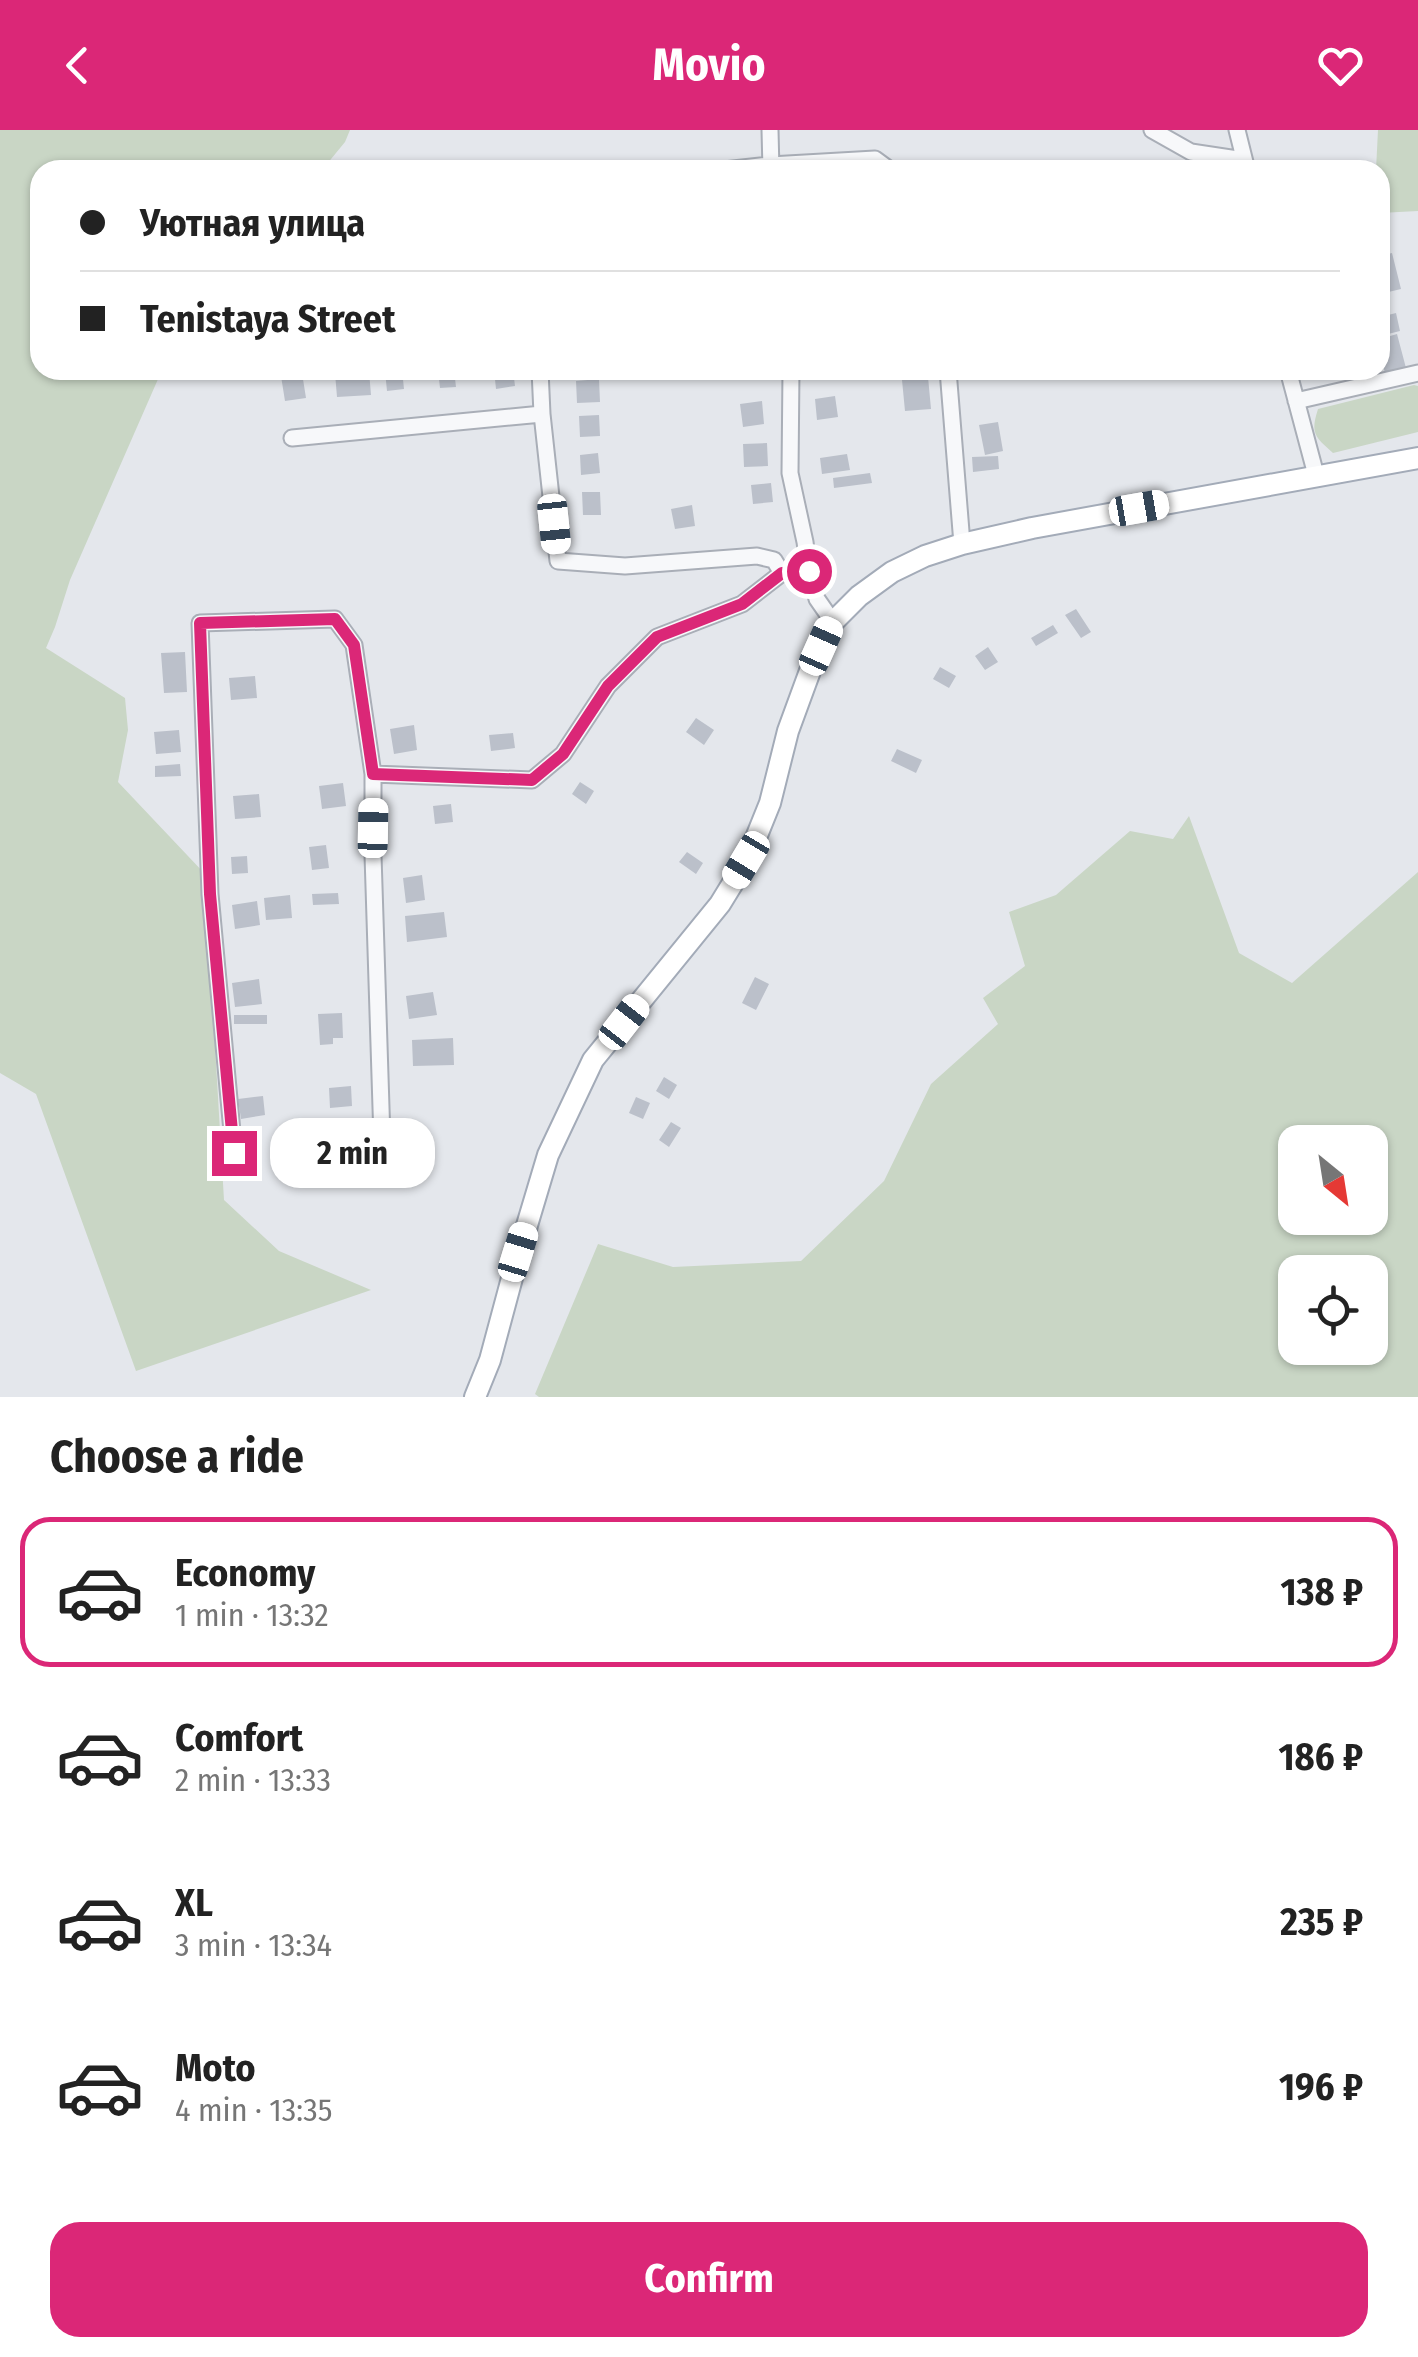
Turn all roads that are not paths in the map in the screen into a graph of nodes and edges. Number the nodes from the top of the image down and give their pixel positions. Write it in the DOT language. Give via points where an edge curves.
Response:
graph roads {
  1 [pos="770,130"];
  2 [pos="1152,130"];
  3 [pos="1237,130"];
  4 [pos="771,160"];
  5 [pos="1224,160"];
  6 [pos="1244,160"];
  7 [pos="1418,373"];
  8 [pos="1390,379"];
  9 [pos="540,380"];
  10 [pos="791,380"];
  11 [pos="949,380"];
  12 [pos="1291,380"];
  13 [pos="1388,380"];
  14 [pos="1296,401"];
  15 [pos="542,414"];
  16 [pos="292,438"];
  17 [pos="1418,458"];
  18 [pos="1316,475"];
  19 [pos="962,544"];
  20 [pos="809,571"];
  21 [pos="782,573"];
  22 [pos="832,622"];
  23 [pos="373,774"];
  24 [pos="382,1139"];
  25 [pos="234,1153"];
  26 [pos="476,1397"];
  1 -- 4 [label="street"];
  2 -- 5 [label="street" via="1191,152"];
  3 -- 6 [label="street"];
  7 -- 8 [label="street"];
  9 -- 15 [label="street"];
  10 -- 20 [label="street" via="790,473"];
  11 -- 19 [label="street"];
  12 -- 14 [label="street"];
  13 -- 14 [label="street"];
  14 -- 18 [label="street"];
  15 -- 16 [label="street"];
  15 -- 21 [label="street" via="558,561 625,566 757,556 774,560"];
  17 -- 18 [label="main road"];
  18 -- 19 [label="main road"];
  19 -- 22 [label="main road" via="892,572"];
  20 -- 21 [label="street"];
  20 -- 22 [label="street"];
  21 -- 23 [label="street" via="742,604 657,637 608,686 563,754 532,780"];
  22 -- 26 [label="main road" via="746,860 720,904 594,1060 548,1155"];
  23 -- 24 [label="street"];
  23 -- 25 [label="street" via="354,645 335,619 200,623 210,894"];
}
